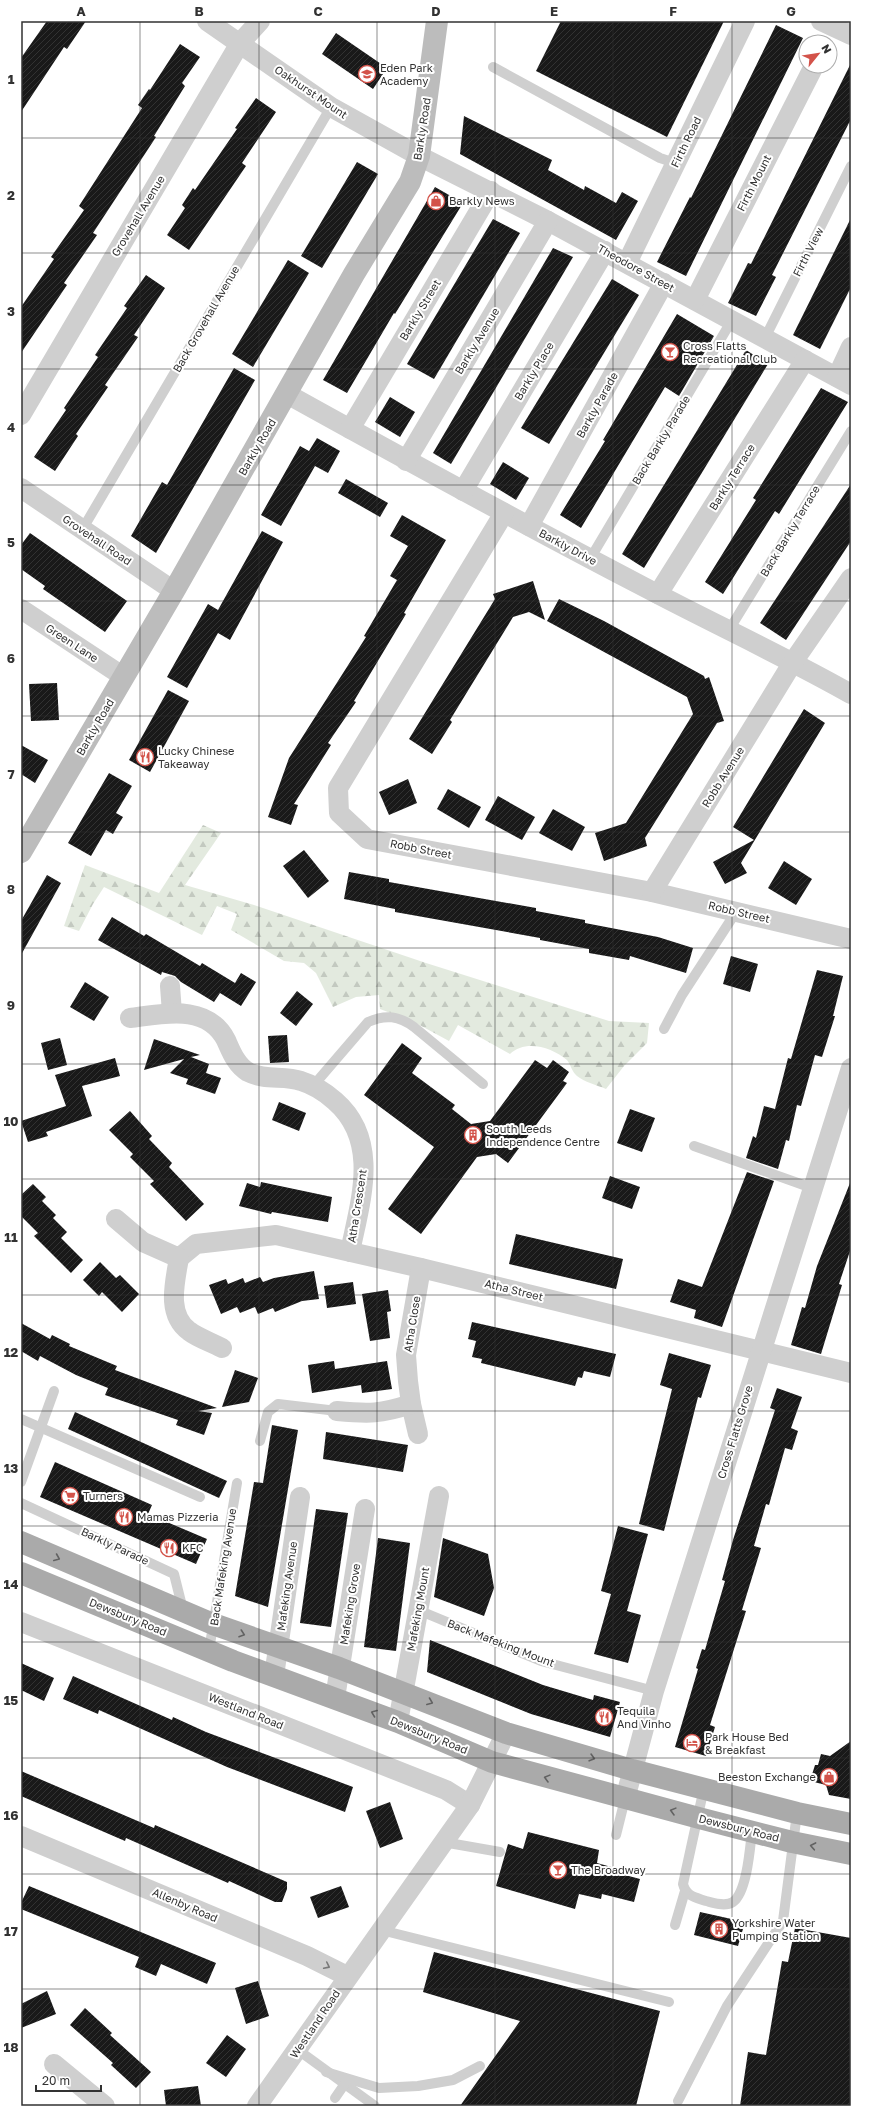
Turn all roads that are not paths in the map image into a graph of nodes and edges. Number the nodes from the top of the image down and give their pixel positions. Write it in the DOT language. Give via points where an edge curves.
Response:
graph roads {
  1 [pos="208,21"];
  2 [pos="260,21"];
  3 [pos="437,21"];
  4 [pos="745,21"];
  5 [pos="240,43"];
  6 [pos="493,67"];
  7 [pos="810,74"];
  8 [pos="330,107"];
  9 [pos="419,156"];
  10 [pos="675,164"];
  11 [pos="851,166"];
  12 [pos="491,191"];
  13 [pos="548,220"];
  14 [pos="605,251"];
  15 [pos="627,263"];
  16 [pos="664,283"];
  17 [pos="695,300"];
  18 [pos="732,320"];
  19 [pos="765,338"];
  20 [pos="851,347"];
  21 [pos="805,360"];
  22 [pos="844,381"];
  23 [pos="287,394"];
  24 [pos="21,415"];
  25 [pos="350,429"];
  26 [pos="851,431"];
  27 [pos="406,461"];
  28 [pos="21,488"];
  29 [pos="463,491"];
  30 [pos="504,514"];
  31 [pos="529,526"];
  32 [pos="82,530"];
  33 [pos="590,559"];
  34 [pos="851,578"];
  35 [pos="174,591"];
  36 [pos="658,594"];
  37 [pos="21,609"];
  38 [pos="729,630"];
  39 [pos="794,662"];
  40 [pos="124,677"];
  41 [pos="851,694"];
  42 [pos="21,852"];
  43 [pos="652,892"];
  44 [pos="736,912"];
  45 [pos="851,939"];
  46 [pos="170,986"];
  47 [pos="172,1013"];
  48 [pos="130,1018"];
  49 [pos="664,1029"];
  50 [pos="851,1068"];
  51 [pos="483,1084"];
  52 [pos="313,1086"];
  53 [pos="694,1146"];
  54 [pos="812,1188"];
  55 [pos="116,1219"];
  56 [pos="350,1252"];
  57 [pos="179,1258"];
  58 [pos="422,1268"];
  59 [pos="222,1348"];
  60 [pos="761,1350"];
  61 [pos="851,1373"];
  62 [pos="54,1391"];
  63 [pos="411,1404"];
  64 [pos="337,1411"];
  65 [pos="21,1419"];
  66 [pos="41,1428"];
  67 [pos="418,1434"];
  68 [pos="260,1441"];
  69 [pos="21,1482"];
  70 [pos="237,1483"];
  71 [pos="439,1496"];
  72 [pos="200,1497"];
  73 [pos="300,1497"];
  74 [pos="21,1503"];
  75 [pos="365,1509"];
  76 [pos="21,1542"];
  77 [pos="21,1573"];
  78 [pos="418,1610"];
  79 [pos="183,1611"];
  80 [pos="21,1622"];
  81 [pos="213,1624"];
  82 [pos="278,1647"];
  83 [pos="209,1650"];
  84 [pos="339,1668"];
  85 [pos="274,1676"];
  86 [pos="654,1691"];
  87 [pos="403,1692"];
  88 [pos="335,1698"];
  89 [pos="398,1722"];
  90 [pos="506,1733"];
  91 [pos="492,1762"];
  92 [pos="632,1770"];
  93 [pos="704,1787"];
  94 [pos="625,1799"];
  95 [pos="470,1805"];
  96 [pos="797,1812"];
  97 [pos="699,1818"];
  98 [pos="851,1824"];
  99 [pos="752,1832"];
  100 [pos="616,1835"];
  101 [pos="21,1836"];
  102 [pos="443,1842"];
  103 [pos="792,1842"];
  104 [pos="500,1852"];
  105 [pos="851,1854"];
  106 [pos="685,1891"];
  107 [pos="675,1925"];
  108 [pos="381,1930"];
  109 [pos="348,1976"];
  110 [pos="669,2002"];
  111 [pos="298,2050"];
  112 [pos="54,2064"];
  113 [pos="480,2066"];
  114 [pos="326,2072"];
  115 [pos="344,2085"];
  116 [pos="335,2098"];
  117 [pos="678,2101"];
  118 [pos="105,2106"];
  119 [pos="257,2106"];
  120 [pos="376,2106"];
  1 -- 5 [label="street, Oakhurst Mount"];
  2 -- 5 [label="street, Grovehall Avenue"];
  3 -- 9 [label="street, Barkly Road"];
  4 -- 10 [label="street, Firth Road"];
  5 -- 8 [label="street, Oakhurst Mount"];
  5 -- 24 [label="street, Grovehall Avenue"];
  6 -- 10 [label="lane"];
  7 -- 17 [label="street, Firth Mount"];
  8 -- 9 [label="street, Oakhurst Mount"];
  8 -- 32 [label="lane, Back Grovehall Avenue"];
  9 -- 12 [label="street, Theodore Street"];
  9 -- 23 [label="street, Barkly Road" via="410,182 354,274"];
  10 -- 15 [label="street, Firth Road"];
  11 -- 19 [label="lane, Firth View"];
  12 -- 13 [label="street, Theodore Street"];
  12 -- 25 [label="street, Barkly Street"];
  13 -- 14 [label="street, Theodore Street"];
  13 -- 27 [label="street, Barkly Avenue"];
  14 -- 15 [label="street, Theodore Street"];
  14 -- 29 [label="street, Barkly Place"];
  15 -- 16 [label="street, Theodore Street"];
  16 -- 17 [label="street, Theodore Street"];
  16 -- 31 [label="street, Barkly Parade"];
  17 -- 18 [label="street, Theodore Street"];
  18 -- 19 [label="street, Theodore Street"];
  18 -- 33 [label="lane, Back Barkly Parade"];
  19 -- 21 [label="street, Theodore Street"];
  20 -- 22 [label="street"];
  21 -- 22 [label="street, Theodore Street"];
  21 -- 36 [label="street, Barkly Terrace"];
  23 -- 25 [label="street, Barkly Drive"];
  23 -- 35 [label="street, Barkly Road"];
  25 -- 27 [label="street, Barkly Drive"];
  26 -- 38 [label="lane, Back Barkly Terrace"];
  27 -- 29 [label="street, Barkly Drive"];
  28 -- 32 [label="street, Grovehall Road"];
  29 -- 30 [label="street, Barkly Drive"];
  30 -- 31 [label="street, Barkly Drive"];
  30 -- 43 [label="street, Robb Street" via="338,788 339,813 367,839"];
  31 -- 33 [label="street, Barkly Drive"];
  32 -- 35 [label="street, Grovehall Road"];
  33 -- 36 [label="street, Barkly Drive"];
  34 -- 39 [label="street, Robb Avenue"];
  35 -- 40 [label="street, Barkly Road"];
  36 -- 38 [label="street, Barkly Drive"];
  37 -- 40 [label="street, Green Lane"];
  38 -- 39 [label="street, Barkly Drive"];
  39 -- 41 [label="street, Barkly Drive"];
  39 -- 43 [label="street, Robb Avenue"];
  40 -- 42 [label="street, Barkly Road"];
  43 -- 44 [label="street, Robb Street"];
  44 -- 45 [label="street, Robb Street"];
  44 -- 49 [label="lane" via="682,995"];
  46 -- 47 [label="street"];
  47 -- 48 [label="street, Atha Crescent"];
  47 -- 52 [label="street, Atha Crescent" via="196,1015 211,1022 223,1035 237,1062 246,1071 259,1077 301,1081"];
  50 -- 54 [label="street, Cross Flatts Grove"];
  51 -- 52 [label="lane" via="414,1027 392,1016 368,1022"];
  52 -- 56 [label="street, Atha Crescent" via="324,1091 343,1108 357,1130 364,1154 364,1180"];
  53 -- 54 [label="lane"];
  54 -- 60 [label="street, Cross Flatts Grove"];
  55 -- 57 [label="street" via="144,1242"];
  56 -- 57 [label="street, Atha Street" via="276,1235 196,1244"];
  56 -- 58 [label="street, Atha Street"];
  57 -- 59 [label="street" via="174,1312 188,1330"];
  58 -- 60 [label="street, Atha Street"];
  58 -- 63 [label="street, Atha Close" via="406,1355"];
  60 -- 61 [label="street, Atha Street"];
  60 -- 86 [label="street, Cross Flatts Grove"];
  62 -- 66 [label="lane"];
  63 -- 64 [label="street" via="372,1414"];
  63 -- 67 [label="street, Atha Close"];
  64 -- 68 [label="lane" via="278,1404 268,1412"];
  65 -- 66 [label="lane"];
  66 -- 69 [label="lane"];
  66 -- 72 [label="lane"];
  70 -- 81 [label="lane, Back Mafeking Avenue"];
  71 -- 78 [label="street, Mafeking Mount"];
  73 -- 82 [label="street, Mafeking Avenue"];
  74 -- 79 [label="lane, Barkly Parade" via="174,1574"];
  75 -- 84 [label="street, Mafeking Grove"];
  76 -- 79 [label="main road, one-way"];
  77 -- 83 [label="main road, Dewsbury Road"];
  78 -- 86 [label="lane, Back Mafeking Mount" via="541,1661"];
  78 -- 87 [label="street, Mafeking Mount"];
  79 -- 81 [label="main road"];
  80 -- 95 [label="street, Westland Road" via="446,1790"];
  81 -- 82 [label="main road, one-way"];
  81 -- 83 [label="lane, Back Mafeking Avenue"];
  82 -- 84 [label="main road"];
  82 -- 85 [label="street, Mafeking Avenue"];
  83 -- 85 [label="main road, Dewsbury Road"];
  84 -- 87 [label="main road"];
  84 -- 88 [label="street, Mafeking Grove"];
  85 -- 88 [label="main road, Dewsbury Road"];
  86 -- 92 [label="street, Cross Flatts Grove"];
  87 -- 89 [label="street, Mafeking Mount"];
  87 -- 90 [label="main road, one-way"];
  89 -- 88 [label="main road, Dewsbury Road, one-way"];
  89 -- 91 [label="main road, Dewsbury Road"];
  90 -- 91 [label="street, Westland Road"];
  90 -- 92 [label="main road, one-way"];
  94 -- 91 [label="main road, Dewsbury Road, one-way"];
  91 -- 95 [label="street, Westland Road"];
  92 -- 93 [label="main road"];
  92 -- 94 [label="street, Cross Flatts Grove"];
  93 -- 96 [label="main road"];
  93 -- 97 [label="lane"];
  97 -- 94 [label="main road, Dewsbury Road, one-way"];
  94 -- 100 [label="lane"];
  95 -- 102 [label="street, Westland Road"];
  96 -- 98 [label="main road"];
  96 -- 103 [label="lane"];
  97 -- 99 [label="main road, Dewsbury Road"];
  97 -- 106 [label="lane" via="683,1884"];
  99 -- 103 [label="main road, Dewsbury Road"];
  99 -- 106 [label="lane" via="740,1895 732,1903 719,1904 691,1896"];
  101 -- 109 [label="street, Allenby Road, one-way" via="307,1956"];
  102 -- 104 [label="lane"];
  102 -- 108 [label="street, Westland Road"];
  105 -- 103 [label="main road, Dewsbury Road, one-way"];
  103 -- 117 [label="lane" via="783,1921 727,2006"];
  106 -- 107 [label="lane"];
  108 -- 109 [label="street, Westland Road"];
  108 -- 110 [label="lane"];
  109 -- 111 [label="street, Westland Road"];
  111 -- 114 [label="lane"];
  111 -- 119 [label="street, Westland Road"];
  112 -- 118 [label="street"];
  113 -- 114 [label="lane" via="453,2080 418,2086 379,2088"];
  114 -- 115 [label="lane"];
  115 -- 116 [label="lane"];
  115 -- 120 [label="lane"];
}
